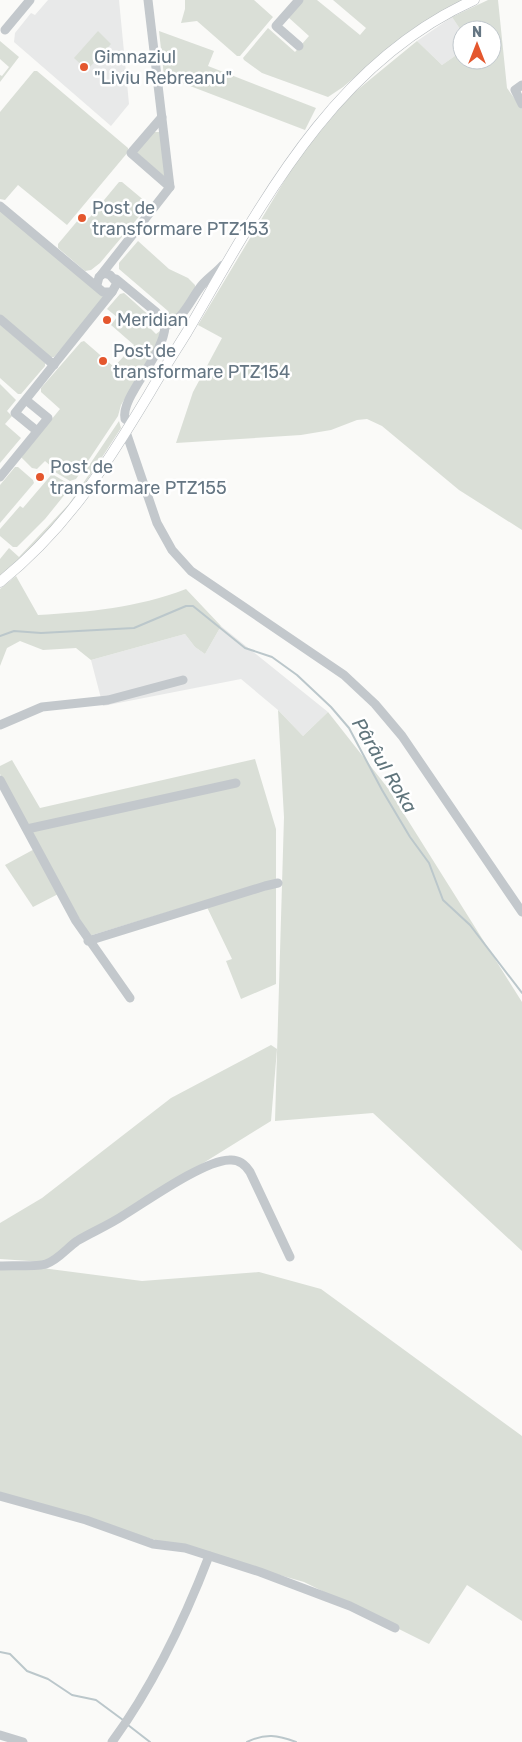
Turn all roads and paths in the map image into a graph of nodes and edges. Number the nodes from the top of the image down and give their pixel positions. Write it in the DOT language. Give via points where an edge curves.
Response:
graph roads {
  1 [pos="30,0"];
  2 [pos="148,0"];
  3 [pos="299,0"];
  4 [pos="474,0"];
  5 [pos="5,30"];
  6 [pos="299,46"];
  7 [pos="522,85"];
  8 [pos="522,104"];
  9 [pos="162,117"];
  10 [pos="170,187"];
  11 [pos="0,206"];
  12 [pos="227,261"];
  13 [pos="101,275"];
  14 [pos="116,279"];
  15 [pos="97,285"];
  16 [pos="112,292"];
  17 [pos="0,319"];
  18 [pos="165,326"];
  19 [pos="54,365"];
  20 [pos="26,400"];
  21 [pos="128,428"];
  22 [pos="37,431"];
  23 [pos="0,477"];
  24 [pos="0,582"];
  25 [pos="183,680"];
  26 [pos="0,724"];
  27 [pos="0,780"];
  28 [pos="236,783"];
  29 [pos="27,829"];
  30 [pos="278,884"];
  31 [pos="522,912"];
  32 [pos="88,941"];
  33 [pos="130,998"];
  34 [pos="290,1257"];
  35 [pos="0,1266"];
  36 [pos="0,1496"];
  37 [pos="209,1556"];
  38 [pos="395,1628"];
  39 [pos="0,1735"];
  40 [pos="23,1742"];
  41 [pos="112,1742"];
  1 -- 5 [label="street"];
  2 -- 9 [label="street"];
  3 -- 6 [label="street" via="276,26"];
  4 -- 12 [label="main road" via="415,34 346,91 294,155"];
  7 -- 8 [label="street" via="515,90"];
  9 -- 10 [label="street"];
  9 -- 10 [label="street" via="131,153"];
  10 -- 13 [label="street"];
  11 -- 15 [label="street"];
  12 -- 18 [label="street" via="204,282 179,316"];
  12 -- 21 [label="main road"];
  13 -- 14 [label="street" via="107,274"];
  13 -- 15 [label="street"];
  14 -- 16 [label="street"];
  14 -- 18 [label="street" via="156,312"];
  15 -- 16 [label="street" via="103,292"];
  16 -- 19 [label="street"];
  17 -- 19 [label="street"];
  18 -- 21 [label="street" via="160,347 126,406"];
  19 -- 20 [label="street"];
  20 -- 22 [label="street" via="15,413"];
  20 -- 22 [label="street" via="48,418"];
  21 -- 24 [label="main road" via="84,496 55,532"];
  21 -- 31 [label="street" via="157,522 172,550 191,571 344,675 376,704 402,736"];
  22 -- 23 [label="street"];
  25 -- 26 [label="street" via="108,700 42,707"];
  27 -- 29 [label="street"];
  28 -- 29 [label="street"];
  29 -- 32 [label="street"];
  30 -- 32 [label="street"];
  32 -- 33 [label="street"];
  34 -- 35 [label="street" via="245,1164 228,1160 190,1175 140,1203 45,1264"];
  36 -- 37 [label="street" via="86,1520 153,1544 185,1548"];
  37 -- 38 [label="street" via="350,1606"];
  37 -- 41 [label="street" via="169,1648"];
  39 -- 40 [label="street"];
}
